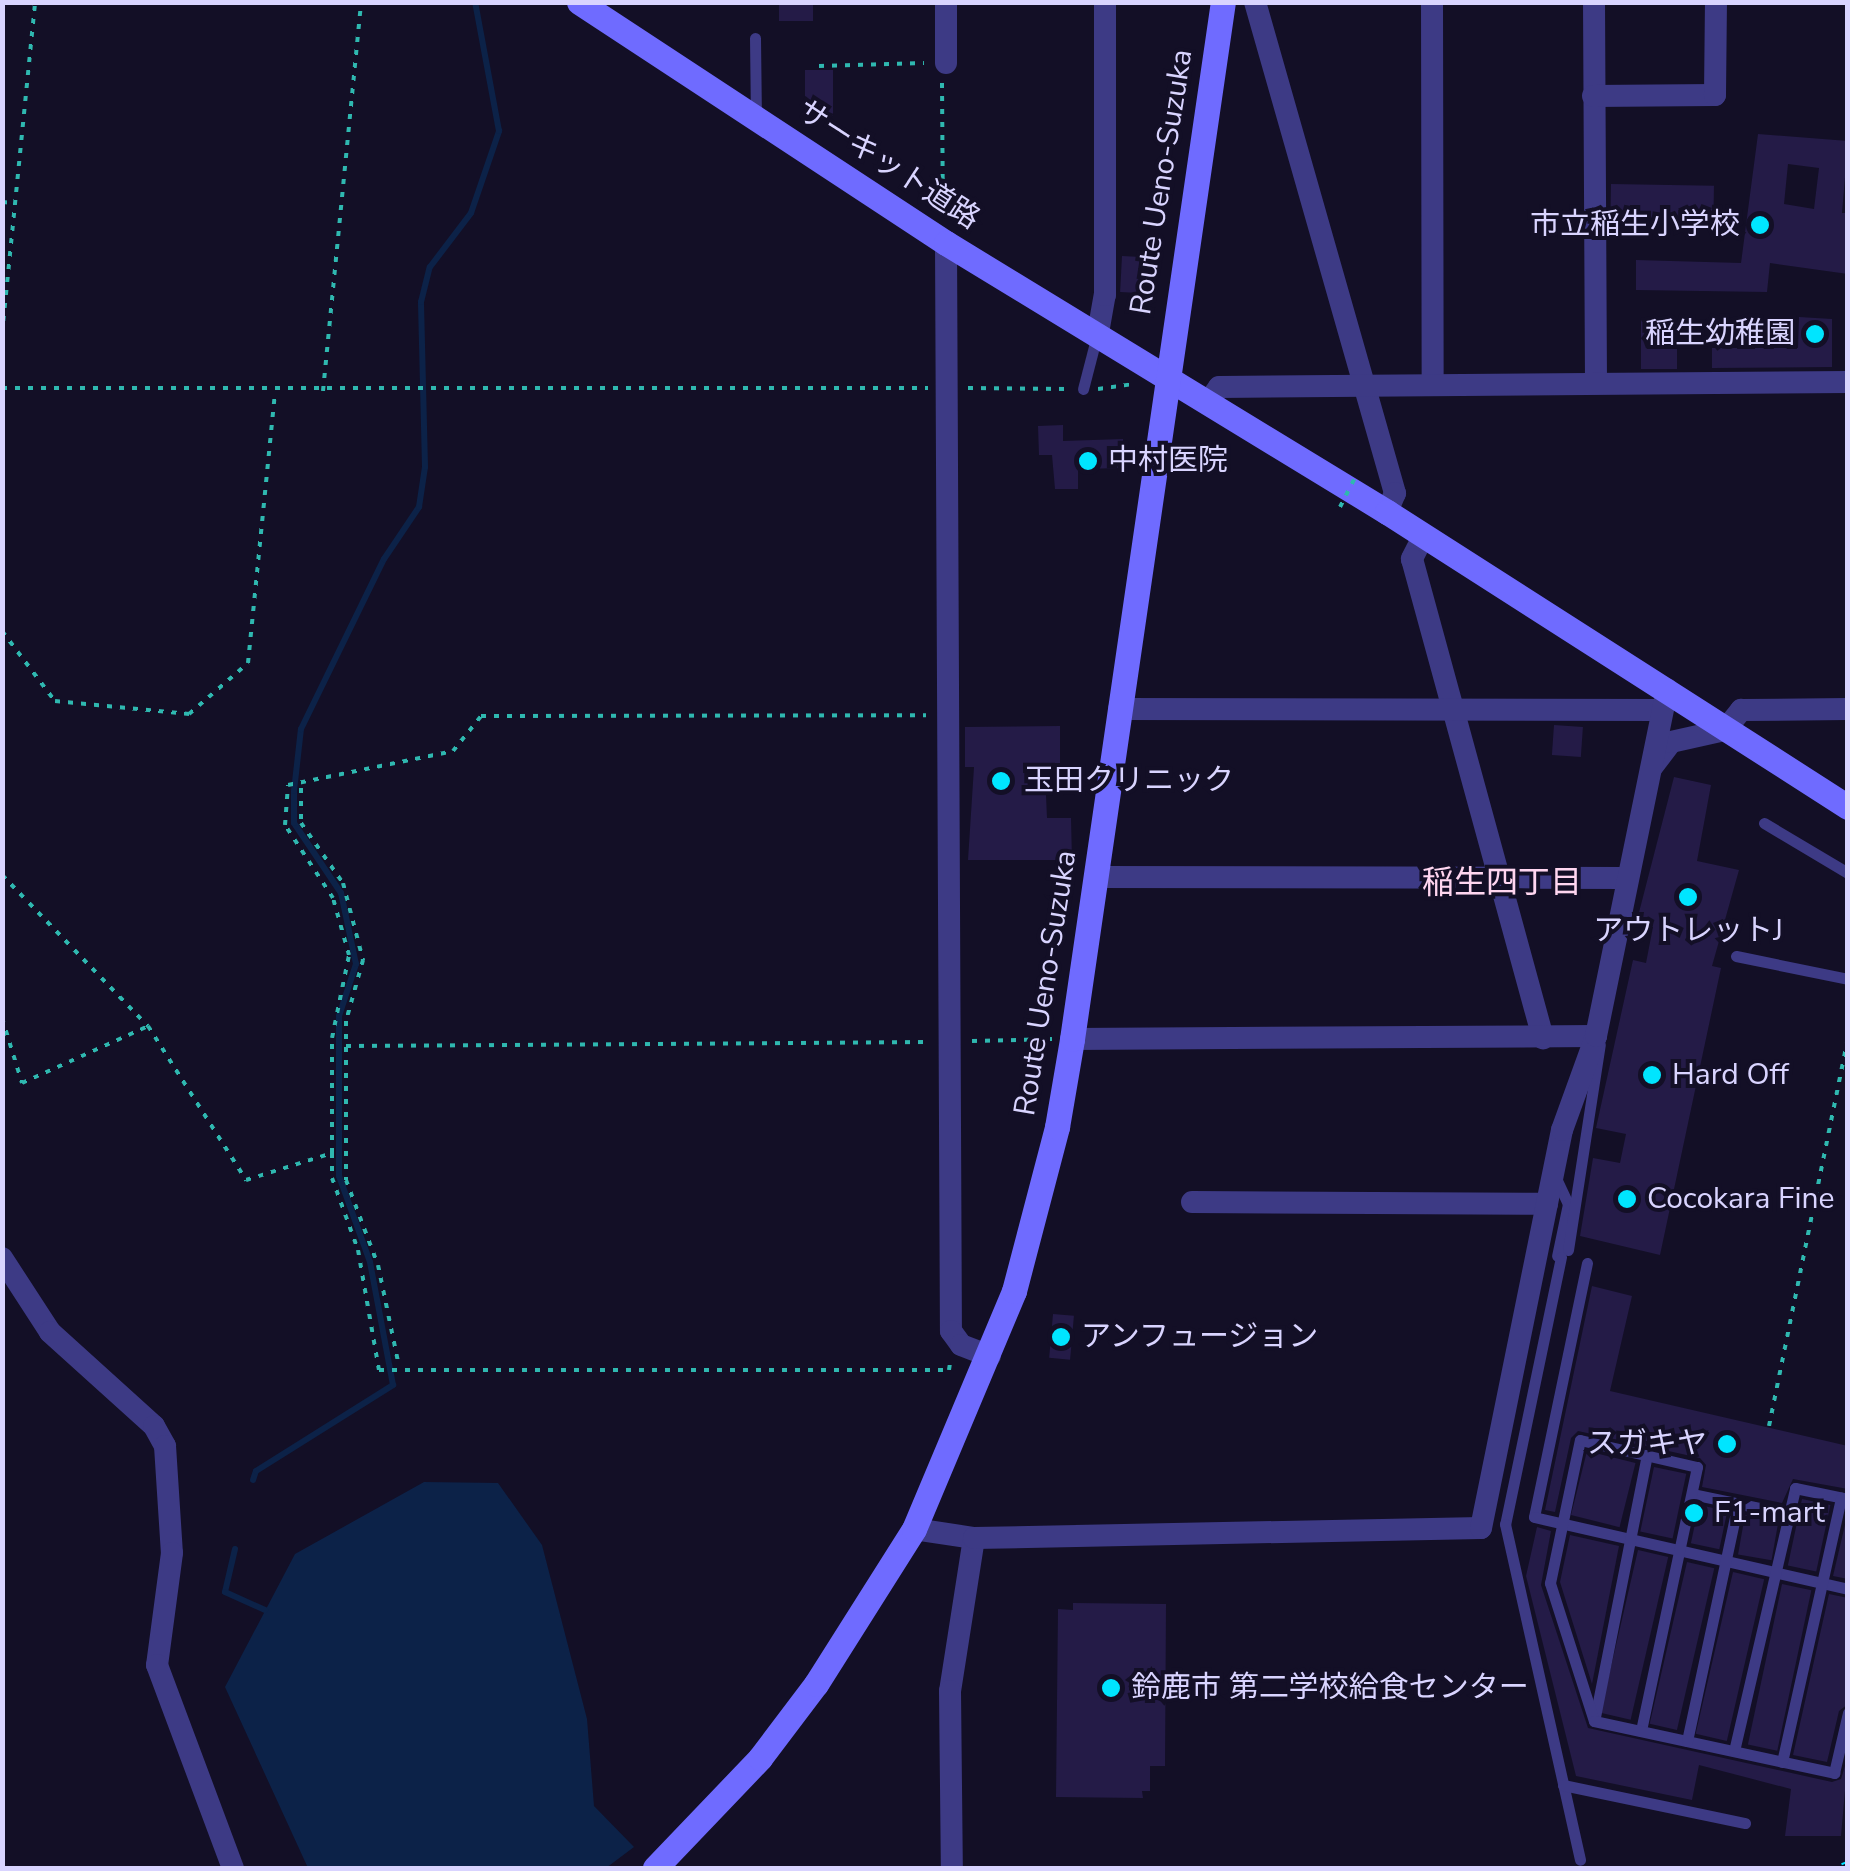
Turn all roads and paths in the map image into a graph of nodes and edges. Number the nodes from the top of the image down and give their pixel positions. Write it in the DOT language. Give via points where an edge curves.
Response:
graph roads {
  1 [pos="34,2"];
  2 [pos="361,2"];
  3 [pos="579,2"];
  4 [pos="946,2"];
  5 [pos="1105,2"];
  6 [pos="1222,2"];
  7 [pos="1255,2"];
  8 [pos="1432,2"];
  9 [pos="1594,2"];
  10 [pos="1716,2"];
  11 [pos="755,38"];
  12 [pos="944,63"];
  13 [pos="818,66"];
  14 [pos="1593,96"];
  15 [pos="756,117"];
  16 [pos="2,202"];
  17 [pos="15,203"];
  18 [pos="943,213"];
  19 [pos="946,243"];
  20 [pos="1098,333"];
  21 [pos="2,334"];
  22 [pos="1166,374"];
  23 [pos="1596,382"];
  24 [pos="1848,382"];
  25 [pos="1433,385"];
  26 [pos="2,388"];
  27 [pos="946,388"];
  28 [pos="1364,388"];
  29 [pos="1083,389"];
  30 [pos="323,392"];
  31 [pos="275,393"];
  32 [pos="1209,401"];
  33 [pos="1356,476"];
  34 [pos="1340,507"];
  35 [pos="1387,512"];
  36 [pos="1424,536"];
  37 [pos="2,632"];
  38 [pos="1664,699"];
  39 [pos="1119,709"];
  40 [pos="1848,709"];
  41 [pos="1454,712"];
  42 [pos="947,715"];
  43 [pos="1726,730"];
  44 [pos="1648,773"];
  45 [pos="300,786"];
  46 [pos="1848,807"];
  47 [pos="1764,822"];
  48 [pos="1848,873"];
  49 [pos="2,875"];
  50 [pos="1095,878"];
  51 [pos="1500,878"];
  52 [pos="1627,878"];
  53 [pos="1736,956"];
  54 [pos="1848,979"];
  55 [pos="2,1018"];
  56 [pos="148,1026"];
  57 [pos="1596,1036"];
  58 [pos="1848,1036"];
  59 [pos="1543,1038"];
  60 [pos="1072,1039"];
  61 [pos="951,1042"];
  62 [pos="346,1046"];
  63 [pos="332,1153"];
  64 [pos="1553,1174"];
  65 [pos="1192,1202"];
  66 [pos="1547,1204"];
  67 [pos="1562,1254"];
  68 [pos="2,1258"];
  69 [pos="1586,1263"];
  70 [pos="959,1342"];
  71 [pos="990,1356"];
  72 [pos="399,1366"];
  73 [pos="1770,1426"];
  74 [pos="1647,1455"];
  75 [pos="1692,1494"];
  76 [pos="1844,1498"];
  77 [pos="1738,1503"];
  78 [pos="1789,1514"];
  79 [pos="1563,1526"];
  80 [pos="914,1528"];
  81 [pos="974,1538"];
  82 [pos="1630,1540"];
  83 [pos="1679,1552"];
  84 [pos="1726,1562"];
  85 [pos="1776,1573"];
  86 [pos="1822,1584"];
  87 [pos="1848,1589"];
  88 [pos="1848,1713"];
  89 [pos="1594,1721"];
  90 [pos="1640,1731"];
  91 [pos="1687,1741"];
  92 [pos="1734,1752"];
  93 [pos="1782,1762"];
  94 [pos="1563,1785"];
  95 [pos="1745,1823"];
  96 [pos="1580,1860"];
  97 [pos="234,1868"];
  98 [pos="655,1868"];
  99 [pos="952,1868"];
  1 -- 17 [label="path"];
  2 -- 30 [label="path"];
  3 -- 15 [label="main road, サーキット道路"];
  4 -- 12 [label="street"];
  5 -- 20 [label="street" via="1105,295"];
  6 -- 22 [label="main road, Route Ueno-Suzuka"];
  7 -- 28 [label="street"];
  8 -- 25 [label="street"];
  9 -- 14 [label="street"];
  10 -- 14 [label="street" via="1715,95"];
  11 -- 15 [label="lane"];
  12 -- 13 [label="path"];
  12 -- 18 [label="path"];
  14 -- 23 [label="street"];
  15 -- 19 [label="main road, サーキット道路"];
  16 -- 17 [label="path"];
  17 -- 21 [label="path"];
  19 -- 20 [label="main road, サーキット道路"];
  19 -- 27 [label="street"];
  20 -- 22 [label="main road, サーキット道路"];
  20 -- 29 [label="lane"];
  22 -- 29 [label="path" via="1113,389"];
  22 -- 32 [label="main road, サーキット道路"];
  22 -- 39 [label="main road, Route Ueno-Suzuka"];
  23 -- 24 [label="street"];
  23 -- 25 [label="street"];
  25 -- 28 [label="street"];
  26 -- 31 [label="path"];
  27 -- 29 [label="path"];
  27 -- 30 [label="path"];
  27 -- 42 [label="street"];
  28 -- 32 [label="street" via="1220,388"];
  28 -- 35 [label="street" via="1395,493"];
  30 -- 31 [label="path"];
  31 -- 37 [label="path" via="248,662 233,676 189,714 55,701"];
  32 -- 35 [label="main road, サーキット道路"];
  33 -- 34 [label="path, bridge"];
  35 -- 36 [label="main road, サーキット道路"];
  36 -- 38 [label="main road, サーキット道路"];
  36 -- 41 [label="street" via="1412,559"];
  38 -- 41 [label="street"];
  38 -- 43 [label="main road, サーキット道路"];
  38 -- 44 [label="street"];
  39 -- 41 [label="street"];
  39 -- 50 [label="main road, Route Ueno-Suzuka"];
  40 -- 43 [label="street" via="1741,710"];
  41 -- 51 [label="street"];
  42 -- 45 [label="path" via="481,716 453,751"];
  42 -- 61 [label="street"];
  43 -- 44 [label="street" via="1672,742"];
  43 -- 46 [label="main road, サーキット道路"];
  44 -- 52 [label="street"];
  45 -- 62 [label="path" via="301,823 343,883 362,960 348,1000"];
  45 -- 63 [label="path" via="288,785 285,825 333,898 348,954 332,1038"];
  47 -- 48 [label="lane"];
  49 -- 56 [label="path"];
  50 -- 51 [label="street"];
  50 -- 60 [label="main road, Route Ueno-Suzuka"];
  51 -- 52 [label="street"];
  51 -- 59 [label="street"];
  52 -- 57 [label="street"];
  53 -- 54 [label="lane"];
  55 -- 56 [label="path" via="22,1083"];
  56 -- 63 [label="path" via="246,1180"];
  57 -- 59 [label="street"];
  57 -- 64 [label="street"];
  57 -- 67 [label="lane" via="1602,1047"];
  58 -- 73 [label="path"];
  59 -- 60 [label="street"];
  60 -- 61 [label="path"];
  60 -- 71 [label="main road, Route Ueno-Suzuka" via="1040,1200"];
  61 -- 62 [label="path"];
  61 -- 70 [label="street" via="952,1331"];
  62 -- 72 [label="path" via="346,1180 378,1265"];
  63 -- 72 [label="path" via="332,1178 358,1250 379,1370"];
  64 -- 66 [label="street"];
  64 -- 67 [label="lane" via="1568,1204"];
  65 -- 66 [label="street"];
  66 -- 81 [label="street" via="1481,1528"];
  67 -- 94 [label="lane" via="1504,1524"];
  68 -- 97 [label="street" via="50,1332 154,1426 166,1446 172,1554 156,1664"];
  69 -- 79 [label="lane" via="1531,1509 1534,1518"];
  70 -- 71 [label="street"];
  70 -- 72 [label="path" via="950,1370 402,1372"];
  71 -- 80 [label="main road, Route Ueno-Suzuka"];
  74 -- 75 [label="lane" via="1698,1467"];
  74 -- 79 [label="lane" via="1580,1440"];
  74 -- 82 [label="lane"];
  75 -- 77 [label="lane"];
  75 -- 83 [label="lane"];
  76 -- 78 [label="lane" via="1795,1488"];
  76 -- 86 [label="lane"];
  77 -- 78 [label="lane"];
  77 -- 84 [label="lane"];
  78 -- 85 [label="lane"];
  79 -- 82 [label="lane"];
  79 -- 89 [label="lane" via="1550,1582"];
  80 -- 81 [label="street"];
  80 -- 98 [label="main road, Route Ueno-Suzuka" via="760,1758"];
  81 -- 99 [label="street" via="950,1691"];
  82 -- 83 [label="lane"];
  82 -- 89 [label="lane"];
  83 -- 84 [label="lane"];
  83 -- 90 [label="lane"];
  84 -- 85 [label="lane"];
  84 -- 91 [label="lane"];
  85 -- 86 [label="lane"];
  85 -- 92 [label="lane"];
  86 -- 87 [label="lane"];
  86 -- 93 [label="lane"];
  88 -- 93 [label="lane" via="1834,1773"];
  89 -- 90 [label="lane"];
  90 -- 91 [label="lane"];
  91 -- 92 [label="lane"];
  92 -- 93 [label="lane"];
  94 -- 95 [label="lane"];
  94 -- 96 [label="lane"];
}
